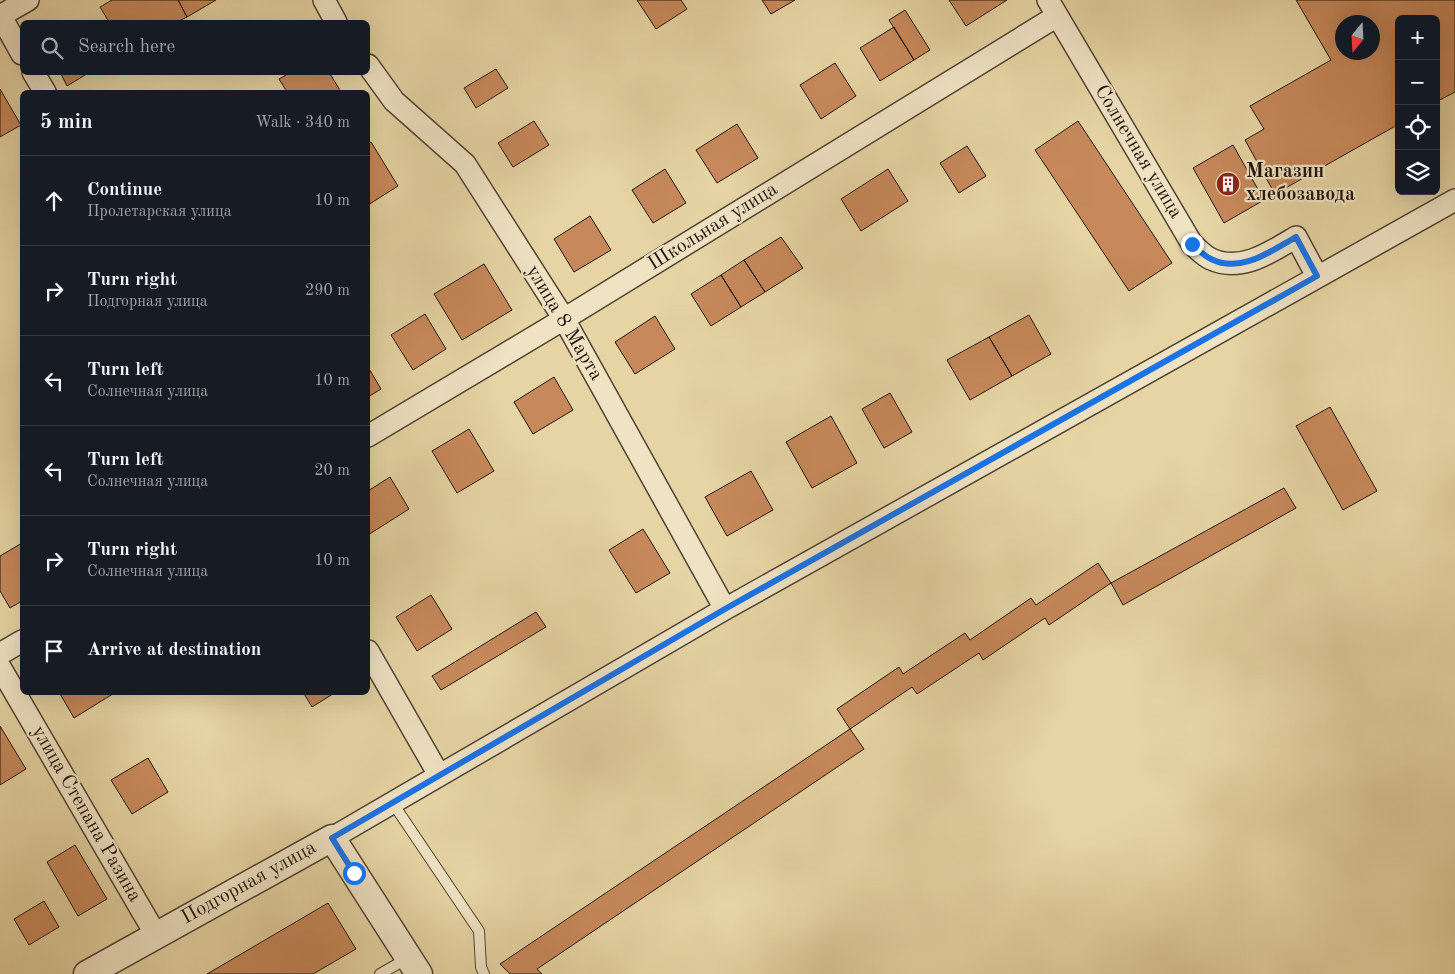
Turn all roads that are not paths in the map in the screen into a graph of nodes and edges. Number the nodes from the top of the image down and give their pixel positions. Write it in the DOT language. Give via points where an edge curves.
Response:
graph roads {
  1 [pos="28,0"];
  2 [pos="324,0"];
  3 [pos="1053,8"];
  4 [pos="0,16"];
  5 [pos="335,20"];
  6 [pos="20,51"];
  7 [pos="370,68"];
  8 [pos="35,75"];
  9 [pos="44,90"];
  10 [pos="1455,200"];
  11 [pos="1317,276"];
  12 [pos="564,319"];
  13 [pos="370,435"];
  14 [pos="725,609"];
  15 [pos="20,642"];
  16 [pos="0,654"];
  17 [pos="370,654"];
  18 [pos="0,667"];
  19 [pos="439,775"];
  20 [pos="392,802"];
  21 [pos="332,838"];
  22 [pos="156,935"];
  23 [pos="414,966"];
  24 [pos="87,974"];
  25 [pos="380,974"];
  26 [pos="484,974"];
  1 -- 4 [label="street"];
  2 -- 5 [label="street"];
  3 -- 11 [label="street, Солнечная улица" via="1192,244 1210,259 1230,264 1254,260 1296,237"];
  3 -- 12 [label="street, Школьная улица"];
  4 -- 6 [label="street"];
  7 -- 12 [label="street, улица 8 Марта" via="394,101 465,164"];
  8 -- 9 [label="street"];
  10 -- 11 [label="street, Подгорная улица"];
  11 -- 14 [label="street, Подгорная улица"];
  12 -- 13 [label="street, Школьная улица"];
  12 -- 14 [label="street, улица 8 Марта"];
  14 -- 19 [label="street, Подгорная улица"];
  15 -- 16 [label="street"];
  17 -- 19 [label="street"];
  18 -- 22 [label="street, улица Степана Разина"];
  19 -- 20 [label="street, Подгорная улица"];
  20 -- 21 [label="street, Подгорная улица"];
  20 -- 26 [label="lane" via="479,931"];
  21 -- 22 [label="street, Подгорная улица"];
  21 -- 23 [label="street"];
  22 -- 24 [label="street, Подгорная улица"];
  23 -- 25 [label="lane"];
}
